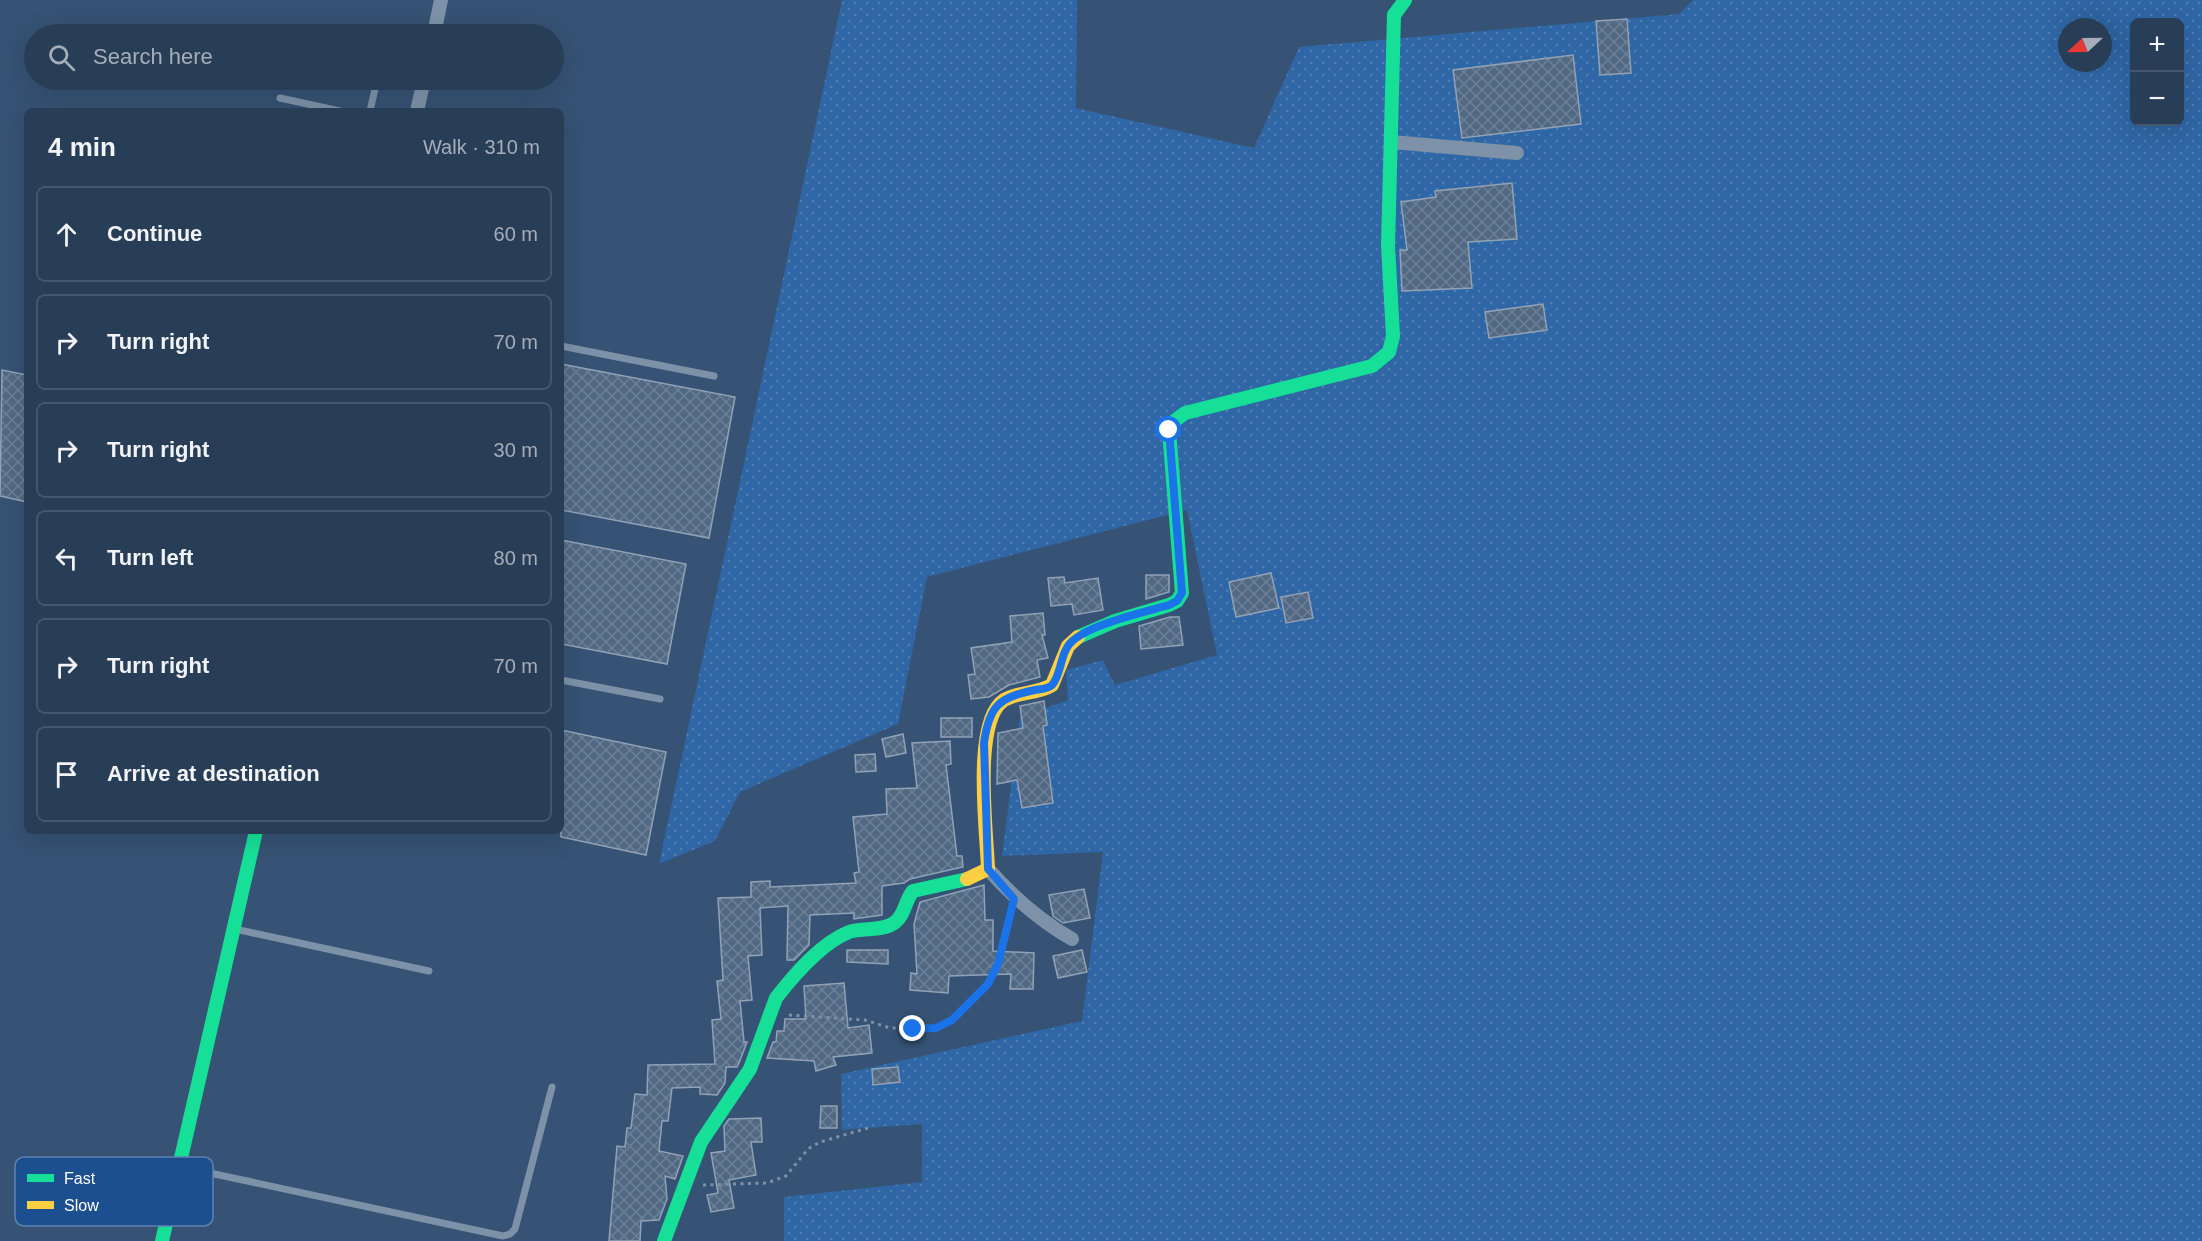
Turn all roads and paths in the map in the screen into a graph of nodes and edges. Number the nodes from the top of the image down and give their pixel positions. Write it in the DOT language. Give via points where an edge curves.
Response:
graph roads {
  1 [pos="441,0"];
  2 [pos="1406,0"];
  3 [pos="436,24"];
  4 [pos="375,90"];
  5 [pos="422,90"];
  6 [pos="280,98"];
  7 [pos="326,108"];
  8 [pos="371,108"];
  9 [pos="418,108"];
  10 [pos="1392,142"];
  11 [pos="1517,153"];
  12 [pos="564,347"];
  13 [pos="714,376"];
  14 [pos="564,681"];
  15 [pos="660,699"];
  16 [pos="255,834"];
  17 [pos="988,869"];
  18 [pos="1014,899"];
  19 [pos="233,928"];
  20 [pos="1072,939"];
  21 [pos="429,971"];
  22 [pos="771,1014"];
  23 [pos="552,1087"];
  24 [pos="868,1128"];
  25 [pos="181,1157"];
  26 [pos="213,1174"];
  27 [pos="683,1186"];
  28 [pos="165,1226"];
  29 [pos="162,1241"];
  30 [pos="664,1241"];
  1 -- 3 [label="street"];
  2 -- 10 [label="street" via="1395,15"];
  4 -- 8 [label="lane"];
  5 -- 9 [label="street"];
  6 -- 7 [label="lane"];
  10 -- 11 [label="street"];
  10 -- 17 [label="street" via="1389,246 1393,336 1389,352 1372,366 1185,413 1173,422 1169,430 1182,593 1169,605 1106,622 1068,645 1053,684 1013,694 994,708 984,743"];
  12 -- 13 [label="lane"];
  14 -- 15 [label="lane"];
  16 -- 19 [label="street"];
  17 -- 18 [label="street"];
  17 -- 22 [label="street" via="966,879 913,891 895,923 862,928 832,941 783,988"];
  18 -- 20 [label="street"];
  18 -- 22 [label="path" via="998,964 988,984 952,1020 936,1028 890,1028 865,1020"];
  19 -- 21 [label="lane"];
  19 -- 25 [label="street"];
  22 -- 27 [label="street" via="750,1070 711,1124"];
  23 -- 26 [label="lane" via="515,1229 503,1236"];
  24 -- 27 [label="path" via="820,1142 808,1149 786,1176 767,1183"];
  27 -- 30 [label="street"];
  28 -- 29 [label="street"];
}
